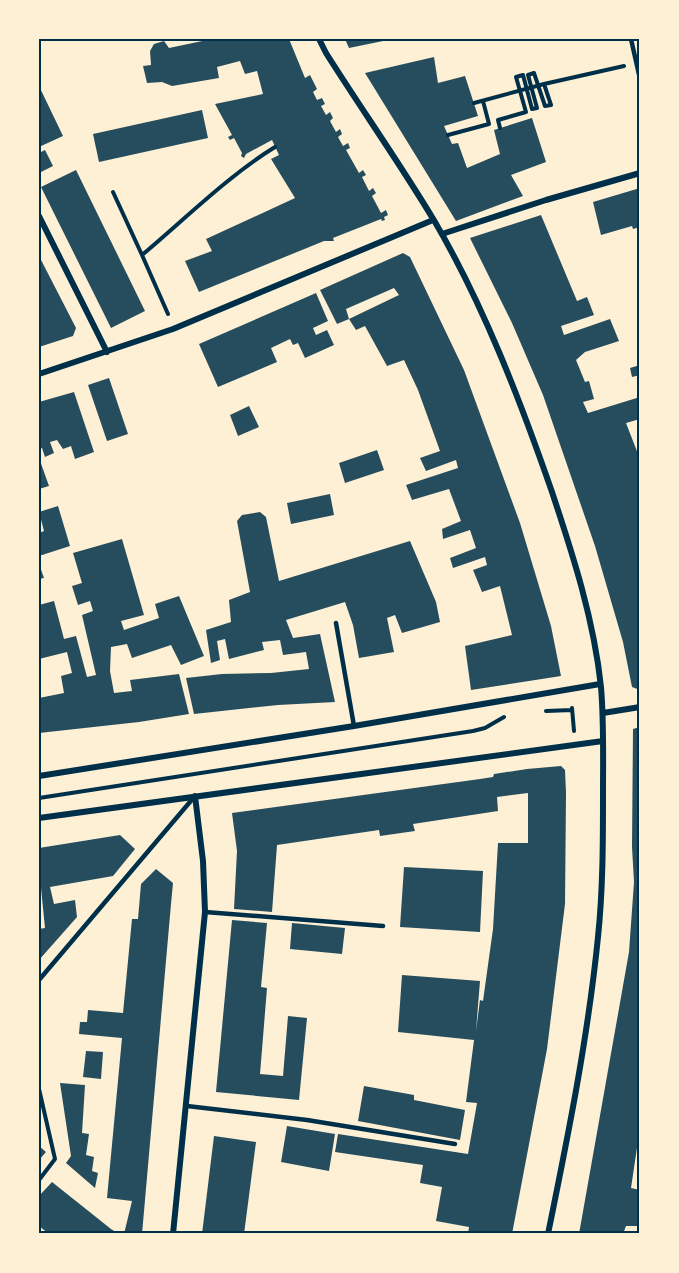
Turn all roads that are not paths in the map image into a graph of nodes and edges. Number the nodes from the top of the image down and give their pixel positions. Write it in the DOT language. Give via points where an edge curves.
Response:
graph roads {
  1 [pos="319,39"];
  2 [pos="631,39"];
  3 [pos="640,79"];
  4 [pos="640,173"];
  5 [pos="39,216"];
  6 [pos="433,220"];
  7 [pos="442,234"];
  8 [pos="107,352"];
  9 [pos="39,374"];
  10 [pos="336,623"];
  11 [pos="600,684"];
  12 [pos="640,707"];
  13 [pos="603,713"];
  14 [pos="354,726"];
  15 [pos="603,741"];
  16 [pos="39,776"];
  17 [pos="195,796"];
  18 [pos="39,818"];
  19 [pos="205,912"];
  20 [pos="383,926"];
  21 [pos="39,980"];
  22 [pos="187,1106"];
  23 [pos="455,1144"];
  24 [pos="173,1234"];
  25 [pos="548,1234"];
  1 -- 6 [label="street"];
  2 -- 3 [label="lane"];
  4 -- 7 [label="street"];
  5 -- 8 [label="street"];
  6 -- 7 [label="street"];
  6 -- 8 [label="street" via="173,329"];
  7 -- 11 [label="street" via="496,347 539,456 582,590"];
  8 -- 9 [label="street"];
  10 -- 14 [label="lane"];
  11 -- 13 [label="street"];
  11 -- 14 [label="street"];
  12 -- 13 [label="street"];
  13 -- 15 [label="street"];
  14 -- 16 [label="street"];
  15 -- 17 [label="street"];
  15 -- 25 [label="street" via="603,861 598,936 572,1117"];
  17 -- 18 [label="street"];
  17 -- 19 [label="street"];
  17 -- 21 [label="lane"];
  19 -- 20 [label="lane"];
  19 -- 22 [label="street"];
  22 -- 23 [label="lane"];
  22 -- 24 [label="street"];
}
